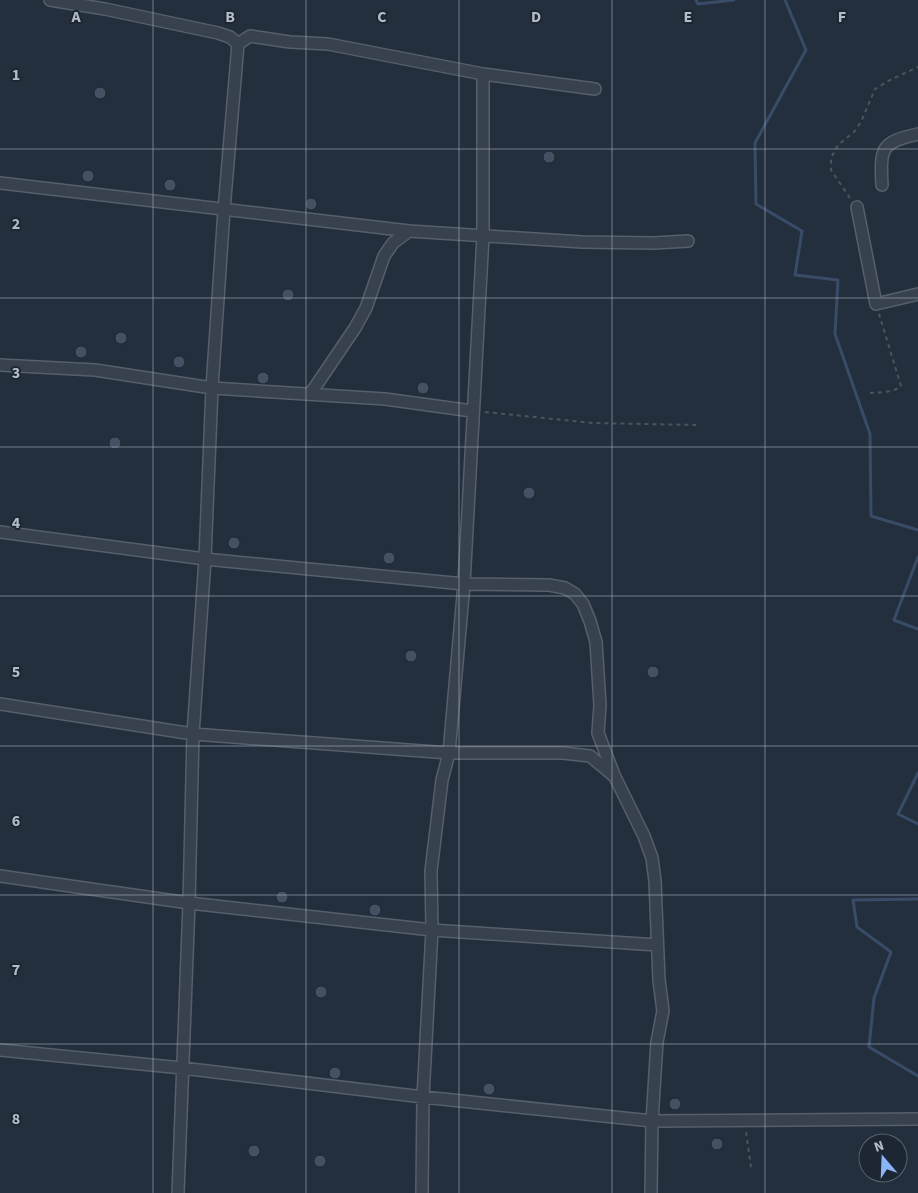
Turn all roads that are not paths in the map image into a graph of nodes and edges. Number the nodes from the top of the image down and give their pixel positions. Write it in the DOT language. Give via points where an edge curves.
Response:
graph roads {
  1 [pos="50,0"];
  2 [pos="238,44"];
  3 [pos="483,74"];
  4 [pos="595,89"];
  5 [pos="918,134"];
  6 [pos="0,183"];
  7 [pos="882,185"];
  8 [pos="857,207"];
  9 [pos="224,210"];
  10 [pos="409,231"];
  11 [pos="482,236"];
  12 [pos="688,241"];
  13 [pos="918,294"];
  14 [pos="0,365"];
  15 [pos="212,388"];
  16 [pos="310,393"];
  17 [pos="472,411"];
  18 [pos="0,532"];
  19 [pos="205,559"];
  20 [pos="464,584"];
  21 [pos="0,704"];
  22 [pos="193,734"];
  23 [pos="449,753"];
  24 [pos="614,776"];
  25 [pos="0,876"];
  26 [pos="189,903"];
  27 [pos="432,930"];
  28 [pos="657,945"];
  29 [pos="0,1050"];
  30 [pos="182,1068"];
  31 [pos="423,1097"];
  32 [pos="918,1119"];
  33 [pos="652,1121"];
  34 [pos="178,1193"];
  35 [pos="422,1193"];
  36 [pos="650,1193"];
  1 -- 2 [label="street" via="218,32"];
  2 -- 3 [label="street" via="250,36 328,44"];
  2 -- 9 [label="street"];
  3 -- 4 [label="street"];
  3 -- 11 [label="street"];
  5 -- 7 [label="street" via="902,137 886,146 881,166"];
  6 -- 9 [label="street"];
  8 -- 13 [label="street" via="876,304"];
  9 -- 10 [label="street"];
  9 -- 15 [label="street"];
  10 -- 11 [label="street"];
  10 -- 16 [label="street" via="393,243 384,256 355,328"];
  11 -- 12 [label="street" via="598,242"];
  11 -- 17 [label="street"];
  14 -- 15 [label="street" via="95,370"];
  15 -- 16 [label="street"];
  15 -- 19 [label="street"];
  16 -- 17 [label="street"];
  17 -- 20 [label="street"];
  18 -- 19 [label="street"];
  19 -- 20 [label="street"];
  19 -- 22 [label="street"];
  20 -- 23 [label="street"];
  20 -- 24 [label="street" via="565,588 583,604 596,642 600,705 598,733"];
  21 -- 22 [label="street"];
  22 -- 23 [label="street"];
  22 -- 26 [label="street"];
  23 -- 24 [label="street" via="590,756"];
  23 -- 27 [label="street" via="442,780 431,871"];
  24 -- 28 [label="street" via="652,858"];
  25 -- 26 [label="street"];
  26 -- 27 [label="street"];
  26 -- 30 [label="street"];
  27 -- 28 [label="street"];
  27 -- 31 [label="street"];
  28 -- 33 [label="street" via="663,1011 657,1042"];
  29 -- 30 [label="street"];
  30 -- 31 [label="street"];
  30 -- 34 [label="street"];
  31 -- 33 [label="street"];
  31 -- 35 [label="street"];
  32 -- 33 [label="street"];
  33 -- 36 [label="street"];
}
